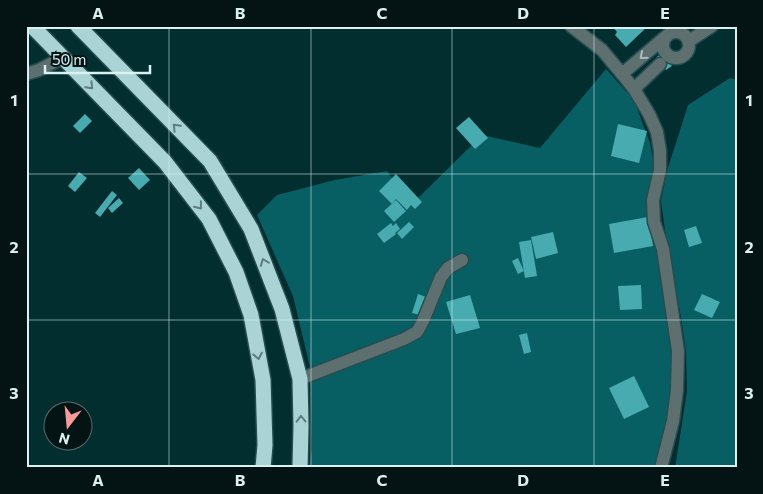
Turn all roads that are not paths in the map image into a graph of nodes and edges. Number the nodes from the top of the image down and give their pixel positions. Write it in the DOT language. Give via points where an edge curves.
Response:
graph roads {
  1 [pos="32,26"];
  2 [pos="78,26"];
  3 [pos="571,26"];
  4 [pos="712,26"];
  5 [pos="667,32"];
  6 [pos="689,42"];
  7 [pos="62,58"];
  8 [pos="665,59"];
  9 [pos="26,74"];
  10 [pos="622,74"];
  11 [pos="634,89"];
  12 [pos="462,260"];
  13 [pos="300,379"];
  14 [pos="263,468"];
  15 [pos="300,468"];
  16 [pos="662,468"];
  1 -- 7 [label="highway"];
  13 -- 2 [label="highway, one-way" via="282,309 251,229 210,161"];
  3 -- 10 [label="street" via="602,50"];
  4 -- 6 [label="street"];
  5 -- 6 [label="street" via="678,32"];
  5 -- 8 [label="street" via="663,45"];
  5 -- 10 [label="street, one-way"];
  6 -- 8 [label="street" via="684,55"];
  7 -- 9 [label="street"];
  7 -- 14 [label="highway, one-way" via="165,162 209,219 236,272 251,315 263,380"];
  8 -- 11 [label="street"];
  10 -- 11 [label="street"];
  11 -- 16 [label="street" via="657,132 660,170 653,200 654,222 663,249 678,351 673,421"];
  12 -- 13 [label="street" via="448,268 441,277 417,332"];
  15 -- 13 [label="highway, one-way"];
}
